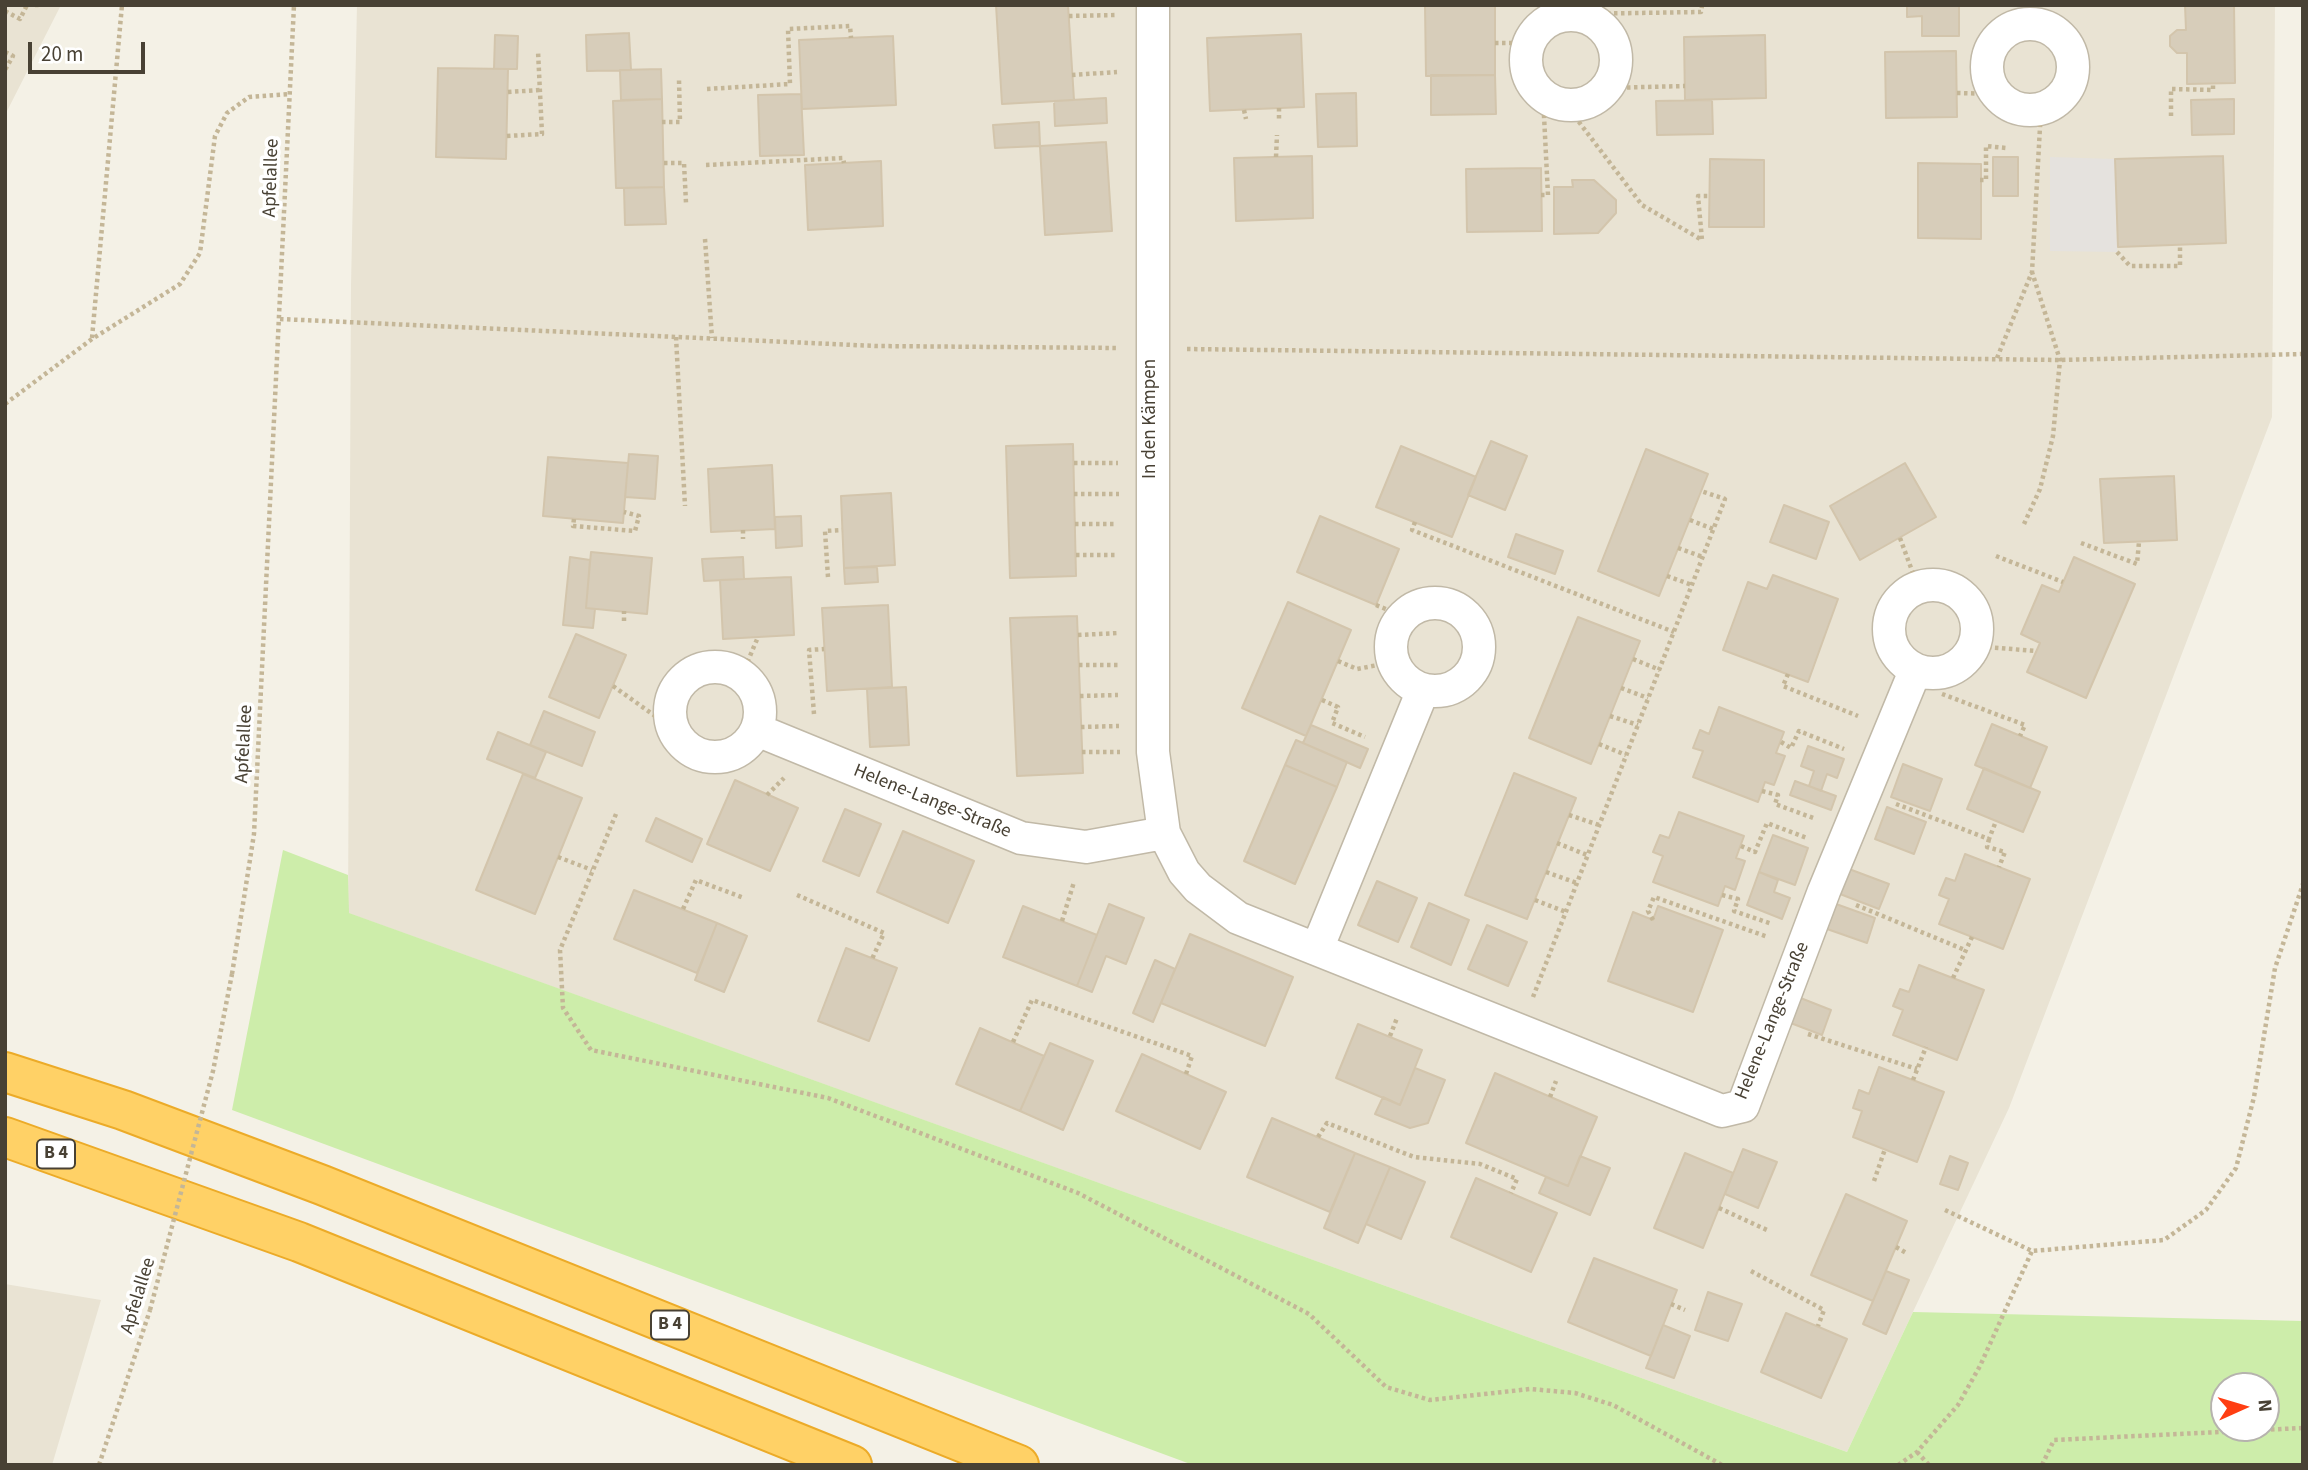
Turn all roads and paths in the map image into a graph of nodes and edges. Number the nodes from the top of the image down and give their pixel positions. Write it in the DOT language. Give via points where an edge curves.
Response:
graph roads {
  1 [pos="27,5"];
  2 [pos="122,5"];
  3 [pos="294,5"];
  4 [pos="1702,6"];
  5 [pos="1152,9"];
  6 [pos="1572,10"];
  7 [pos="5,11"];
  8 [pos="2029,14"];
  9 [pos="1069,16"];
  10 [pos="850,38"];
  11 [pos="1495,43"];
  12 [pos="1528,43"];
  13 [pos="538,51"];
  14 [pos="5,52"];
  15 [pos="1152,70"];
  16 [pos="5,71"];
  17 [pos="1072,75"];
  18 [pos="679,80"];
  19 [pos="2213,84"];
  20 [pos="1685,86"];
  21 [pos="1606,88"];
  22 [pos="707,89"];
  23 [pos="540,90"];
  24 [pos="508,92"];
  25 [pos="1957,93"];
  26 [pos="290,94"];
  27 [pos="1995,94"];
  28 [pos="1555,101"];
  29 [pos="1279,108"];
  30 [pos="2041,109"];
  31 [pos="1244,110"];
  32 [pos="2171,116"];
  33 [pos="1245,119"];
  34 [pos="1279,119"];
  35 [pos="663,122"];
  36 [pos="1277,135"];
  37 [pos="507,136"];
  38 [pos="2006,148"];
  39 [pos="1276,157"];
  40 [pos="664,163"];
  41 [pos="844,163"];
  42 [pos="706,165"];
  43 [pos="1980,180"];
  44 [pos="1541,195"];
  45 [pos="1710,196"];
  46 [pos="686,203"];
  47 [pos="705,239"];
  48 [pos="2180,245"];
  49 [pos="2117,252"];
  50 [pos="2032,272"];
  51 [pos="280,319"];
  52 [pos="676,337"];
  53 [pos="712,338"];
  54 [pos="92,339"];
  55 [pos="1151,349"];
  56 [pos="2303,354"];
  57 [pos="1997,358"];
  58 [pos="2060,360"];
  59 [pos="5,404"];
  60 [pos="1074,463"];
  61 [pos="1151,463"];
  62 [pos="1701,491"];
  63 [pos="1074,494"];
  64 [pos="685,506"];
  65 [pos="1151,508"];
  66 [pos="624,512"];
  67 [pos="574,519"];
  68 [pos="1690,520"];
  69 [pos="1415,522"];
  70 [pos="1075,524"];
  71 [pos="2024,524"];
  72 [pos="1713,529"];
  73 [pos="743,530"];
  74 [pos="842,530"];
  75 [pos="1900,538"];
  76 [pos="743,539"];
  77 [pos="2139,542"];
  78 [pos="2081,543"];
  79 [pos="1678,548"];
  80 [pos="1996,556"];
  81 [pos="1703,557"];
  82 [pos="1667,576"];
  83 [pos="828,577"];
  84 [pos="2063,582"];
  85 [pos="1692,585"];
  86 [pos="1918,587"];
  87 [pos="624,611"];
  88 [pos="624,621"];
  89 [pos="1674,632"];
  90 [pos="758,637"];
  91 [pos="1974,646"];
  92 [pos="824,649"];
  93 [pos="2036,651"];
  94 [pos="1633,659"];
  95 [pos="1338,661"];
  96 [pos="1393,662"];
  97 [pos="1660,670"];
  98 [pos="1788,674"];
  99 [pos="742,675"];
  100 [pos="1912,677"];
  101 [pos="613,686"];
  102 [pos="1621,688"];
  103 [pos="1423,690"];
  104 [pos="1648,698"];
  105 [pos="1321,700"];
  106 [pos="1610,716"];
  107 [pos="814,719"];
  108 [pos="1638,725"];
  109 [pos="672,728"];
  110 [pos="1891,729"];
  111 [pos="757,730"];
  112 [pos="2020,736"];
  113 [pos="1781,742"];
  114 [pos="1599,744"];
  115 [pos="1398,751"];
  116 [pos="1626,755"];
  117 [pos="1877,762"];
  118 [pos="1762,791"];
  119 [pos="1865,792"];
  120 [pos="617,814"];
  121 [pos="1569,815"];
  122 [pos="1996,821"];
  123 [pos="1599,825"];
  124 [pos="1164,833"];
  125 [pos="1989,839"];
  126 [pos="1844,841"];
  127 [pos="1557,844"];
  128 [pos="1741,846"];
  129 [pos="1587,855"];
  130 [pos="558,857"];
  131 [pos="1999,867"];
  132 [pos="592,870"];
  133 [pos="1546,872"];
  134 [pos="1577,883"];
  135 [pos="2303,884"];
  136 [pos="1824,891"];
  137 [pos="797,895"];
  138 [pos="1722,895"];
  139 [pos="744,898"];
  140 [pos="1535,901"];
  141 [pos="683,909"];
  142 [pos="1566,912"];
  143 [pos="1653,920"];
  144 [pos="1972,937"];
  145 [pos="1804,942"];
  146 [pos="1317,950"];
  147 [pos="1965,950"];
  148 [pos="872,959"];
  149 [pos="1953,978"];
  150 [pos="1774,1024"];
  151 [pos="1520,1030"];
  152 [pos="1013,1042"];
  153 [pos="1926,1047"];
  154 [pos="1917,1069"];
  155 [pos="5,1072"];
  156 [pos="1186,1074"];
  157 [pos="1913,1080"];
  158 [pos="5,1137"];
  159 [pos="1318,1137"];
  160 [pos="1885,1149"];
  161 [pos="1874,1181"];
  162 [pos="1511,1193"];
  163 [pos="1719,1208"];
  164 [pos="1945,1210"];
  165 [pos="1767,1230"];
  166 [pos="1896,1247"];
  167 [pos="2032,1251"];
  168 [pos="1908,1254"];
  169 [pos="1751,1271"];
  170 [pos="1671,1304"];
  171 [pos="1685,1310"];
  172 [pos="1818,1326"];
  173 [pos="2303,1428"];
  174 [pos="1917,1452"];
  175 [pos="99,1465"];
  176 [pos="852,1465"];
  177 [pos="1019,1465"];
  178 [pos="1722,1465"];
  179 [pos="1898,1465"];
  180 [pos="1929,1465"];
  181 [pos="2042,1465"];
  1 -- 7 [label="path" via="20,19"];
  2 -- 54 [label="path"];
  3 -- 26 [label="path, Apfelallee"];
  4 -- 6 [label="path" via="1701,12"];
  5 -- 9 [label="path"];
  5 -- 15 [label="street, In den Kämpen"];
  6 -- 12 [label="street" via="1538,28"];
  6 -- 21 [label="street" via="1596,21 1612,40 1616,65"];
  8 -- 27 [label="street" via="1991,47 1986,71"];
  8 -- 30 [label="street" via="2068,47 2073,69 2065,92"];
  10 -- 22 [label="path" via="850,26 788,29 790,84"];
  11 -- 12 [label="path"];
  12 -- 28 [label="street" via="1527,72"];
  13 -- 23 [label="path"];
  14 -- 16 [label="path" via="13,56"];
  15 -- 17 [label="path"];
  15 -- 55 [label="street, In den Kämpen"];
  18 -- 35 [label="path" via="680,122"];
  19 -- 32 [label="path" via="2213,90 2171,89"];
  20 -- 21 [label="path"];
  21 -- 28 [label="street" via="1586,103"];
  23 -- 24 [label="path"];
  23 -- 37 [label="path" via="542,134"];
  25 -- 27 [label="path"];
  26 -- 51 [label="path, Apfelallee"];
  26 -- 54 [label="path" via="249,97 227,113 215,136 200,253 180,284"];
  27 -- 30 [label="street" via="2015,109"];
  28 -- 44 [label="path" via="1548,195"];
  28 -- 45 [label="path" via="1642,205 1702,240 1698,196"];
  29 -- 34 [label="path"];
  30 -- 50 [label="path"];
  31 -- 33 [label="path"];
  36 -- 39 [label="path"];
  38 -- 43 [label="path" via="1986,146 1986,180"];
  40 -- 46 [label="path" via="684,163"];
  41 -- 42 [label="path" via="843,158"];
  47 -- 53 [label="path"];
  48 -- 49 [label="path" via="2180,266 2130,266"];
  50 -- 57 [label="path"];
  50 -- 58 [label="path"];
  51 -- 52 [label="path"];
  51 -- 175 [label="path, Apfelallee, bridge" via="254,834 232,974 213,1071 150,1310"];
  52 -- 53 [label="path"];
  52 -- 64 [label="path"];
  53 -- 55 [label="path" via="876,346"];
  54 -- 59 [label="path"];
  55 -- 57 [label="path"];
  55 -- 61 [label="street, In den Kämpen"];
  56 -- 58 [label="path"];
  57 -- 58 [label="path"];
  58 -- 71 [label="path" via="2053,436 2040,489"];
  60 -- 61 [label="path"];
  61 -- 65 [label="street, In den Kämpen"];
  62 -- 72 [label="path" via="1725,499"];
  63 -- 65 [label="path"];
  65 -- 70 [label="path"];
  65 -- 124 [label="street, In den Kämpen" via="1153,752"];
  66 -- 67 [label="path" via="639,516 635,531 573,526"];
  68 -- 72 [label="path"];
  69 -- 89 [label="path" via="1412,530"];
  72 -- 81 [label="path"];
  73 -- 76 [label="path"];
  74 -- 83 [label="path" via="825,531"];
  75 -- 86 [label="path"];
  77 -- 78 [label="path" via="2137,564"];
  79 -- 81 [label="path"];
  80 -- 84 [label="path"];
  81 -- 85 [label="path"];
  82 -- 85 [label="path"];
  85 -- 89 [label="path"];
  86 -- 91 [label="street" via="1940,584 1959,593 1972,608 1978,627"];
  86 -- 100 [label="street" via="1902,596 1892,610 1888,634 1896,656"];
  87 -- 88 [label="path"];
  89 -- 97 [label="path"];
  90 -- 99 [label="path"];
  91 -- 93 [label="path"];
  91 -- 100 [label="street" via="1960,666"];
  92 -- 107 [label="path" via="809,650"];
  94 -- 97 [label="path"];
  95 -- 96 [label="path" via="1357,669"];
  96 -- 103 [label="street" via="1405,680"];
  96 -- 103 [label="street" via="1389,610 1443,602 1462,611 1477,630 1480,655 1469,677 1447,690"];
  97 -- 104 [label="path"];
  98 -- 110 [label="path" via="1783,686"];
  99 -- 109 [label="street" via="712,666 686,677 669,709"];
  99 -- 111 [label="street" via="758,698"];
  100 -- 110 [label="street, Helene-Lange-Straße"];
  100 -- 112 [label="path" via="2025,725"];
  101 -- 109 [label="path"];
  102 -- 104 [label="path"];
  103 -- 115 [label="street"];
  104 -- 108 [label="path"];
  105 -- 115 [label="path" via="1338,707 1332,723"];
  106 -- 108 [label="path"];
  108 -- 116 [label="path"];
  109 -- 111 [label="street" via="692,752 718,758 747,746"];
  110 -- 117 [label="street, Helene-Lange-Straße"];
  111 -- 124 [label="street, Helene-Lange-Straße" via="1021,838 1086,846"];
  113 -- 117 [label="path" via="1791,748 1799,731"];
  114 -- 116 [label="path"];
  115 -- 146 [label="street"];
  116 -- 123 [label="path"];
  117 -- 119 [label="street, Helene-Lange-Straße"];
  118 -- 126 [label="path" via="1778,795 1775,804"];
  119 -- 125 [label="path"];
  119 -- 126 [label="street, Helene-Lange-Straße"];
  120 -- 132 [label="path"];
  121 -- 123 [label="path"];
  122 -- 125 [label="path"];
  123 -- 129 [label="path"];
  124 -- 146 [label="street, Helene-Lange-Straße" via="1198,888 1238,918"];
  125 -- 131 [label="path" via="1986,847 2004,852"];
  126 -- 128 [label="path" via="1767,822 1755,852"];
  126 -- 136 [label="street, Helene-Lange-Straße"];
  127 -- 129 [label="path"];
  129 -- 134 [label="path"];
  130 -- 132 [label="path"];
  132 -- 178 [label="path" via="560,950 563,1008 591,1050 828,1098 1078,1194 1309,1314 1386,1387 1430,1400 1530,1389 1575,1393 1613,1405"];
  133 -- 134 [label="path"];
  134 -- 142 [label="path"];
  135 -- 167 [label="path" via="2276,968 2254,1097 2236,1168 2206,1210 2164,1240"];
  136 -- 145 [label="street, Helene-Lange-Straße"];
  136 -- 147 [label="path"];
  137 -- 148 [label="path" via="884,933"];
  138 -- 145 [label="path" via="1738,899 1734,911"];
  139 -- 141 [label="path" via="696,880"];
  140 -- 142 [label="path"];
  142 -- 151 [label="path"];
  143 -- 145 [label="path" via="1648,911 1654,897"];
  144 -- 147 [label="path"];
  145 -- 150 [label="street, Helene-Lange-Straße"];
  146 -- 151 [label="street, Helene-Lange-Straße"];
  147 -- 149 [label="path"];
  150 -- 151 [label="street, Helene-Lange-Straße" via="1743,1106 1722,1111"];
  150 -- 154 [label="path"];
  152 -- 156 [label="path" via="1032,1000 1192,1056"];
  153 -- 154 [label="path"];
  154 -- 157 [label="path"];
  155 -- 177 [label="highway, B 4" via="322,1185"];
  158 -- 176 [label="highway, B 4" via="299,1242"];
  159 -- 162 [label="path" via="1328,1123 1414,1157 1480,1164 1517,1179"];
  160 -- 161 [label="path"];
  163 -- 165 [label="path"];
  164 -- 167 [label="path"];
  166 -- 168 [label="path"];
  167 -- 174 [label="path" via="1958,1405"];
  169 -- 172 [label="path" via="1824,1310"];
  170 -- 171 [label="path"];
  173 -- 181 [label="path" via="2054,1440"];
  174 -- 179 [label="path"];
  174 -- 180 [label="path"];
}
